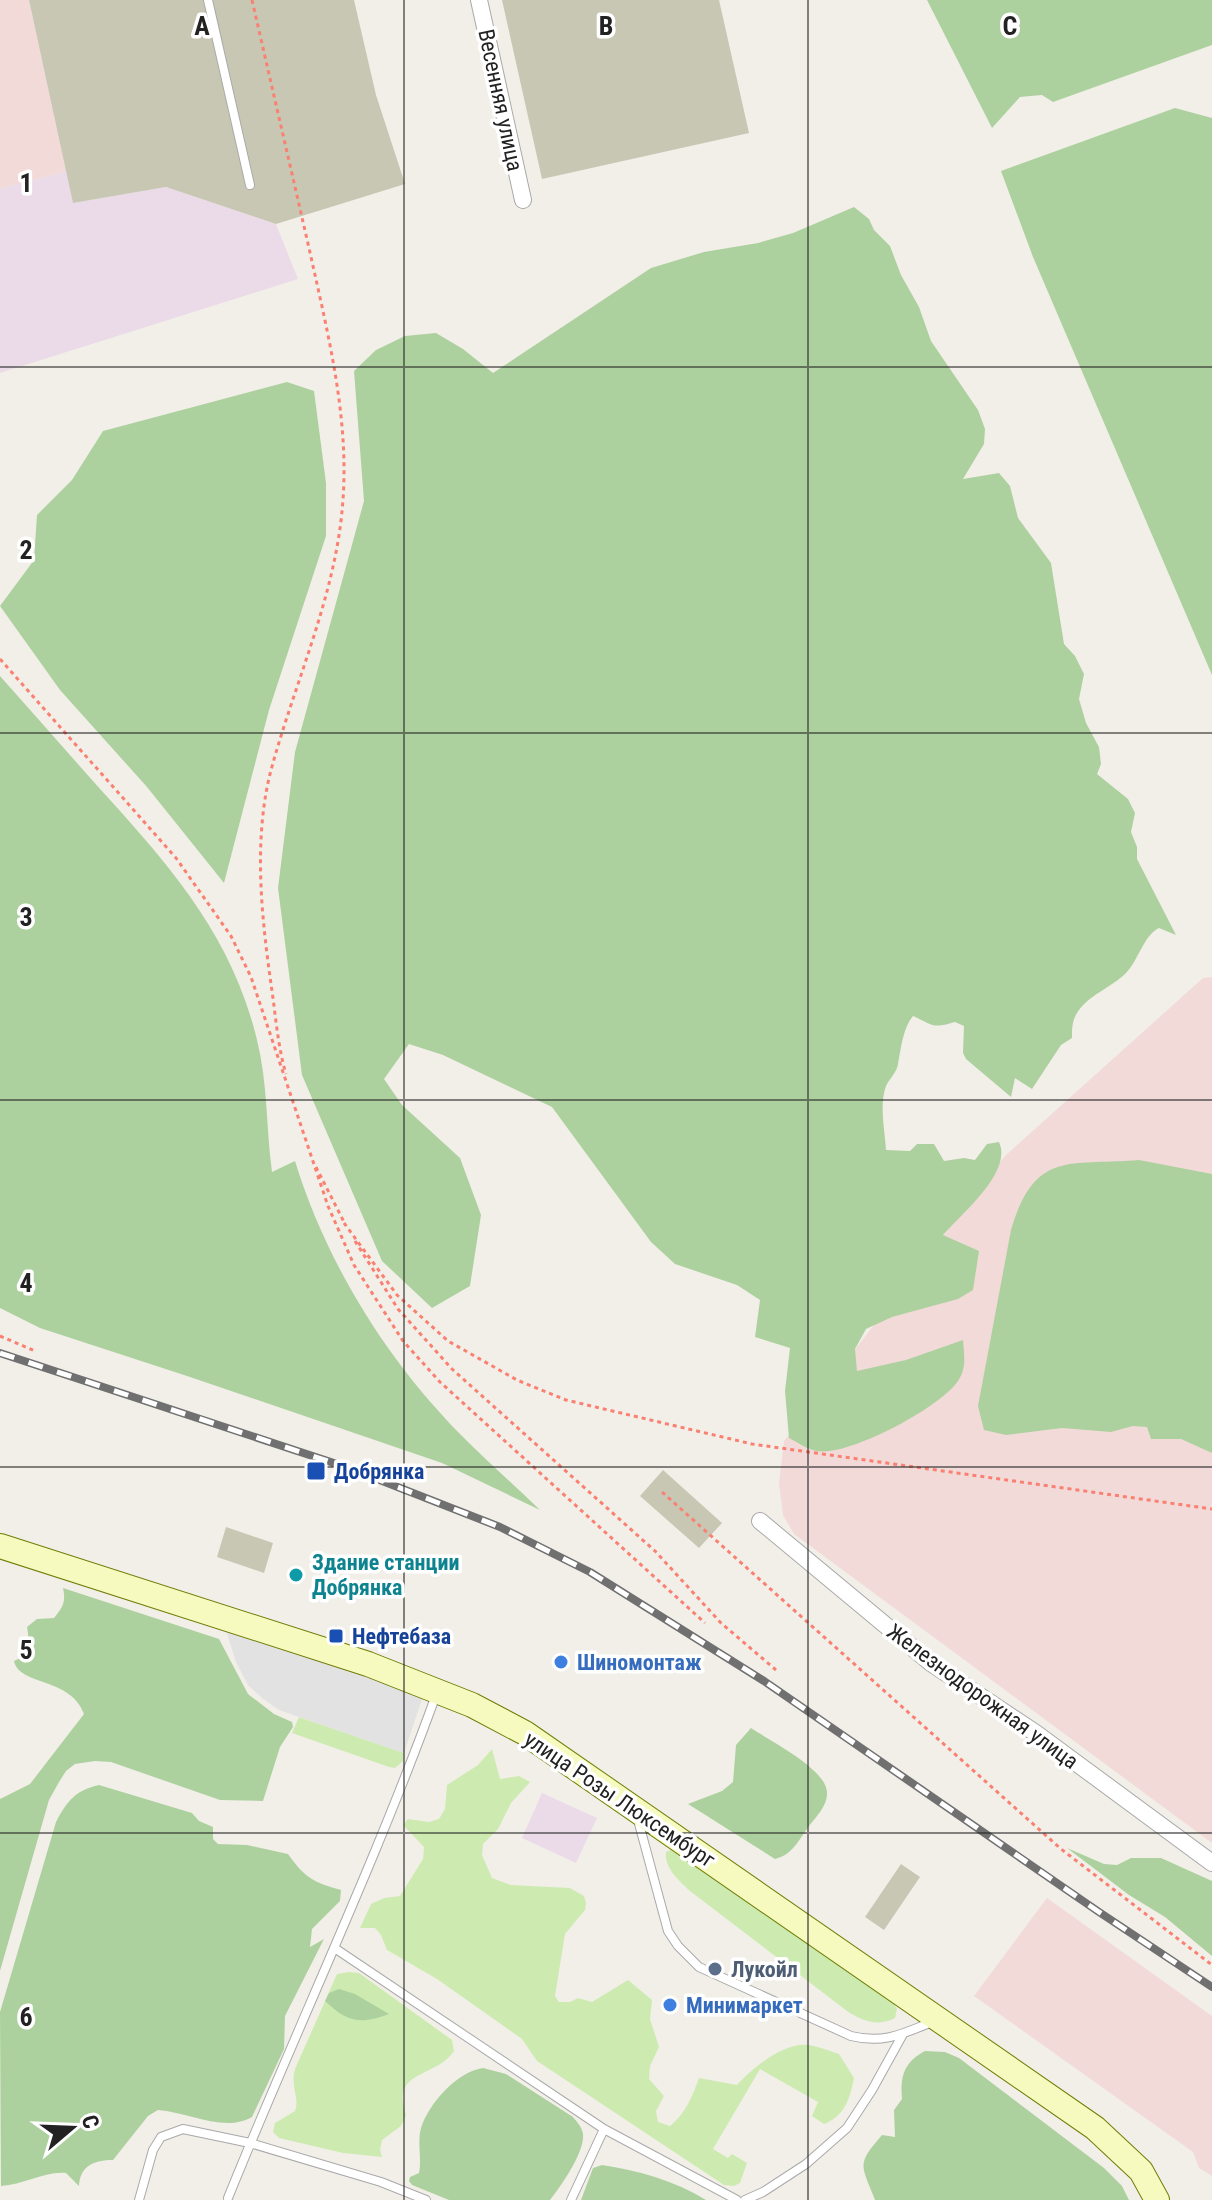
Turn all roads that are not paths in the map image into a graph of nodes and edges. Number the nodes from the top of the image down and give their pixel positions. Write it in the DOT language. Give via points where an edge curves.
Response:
graph roads {
  1 [pos="208,0"];
  2 [pos="479,0"];
  3 [pos="250,185"];
  4 [pos="523,200"];
  5 [pos="760,1521"];
  6 [pos="0,1546"];
  7 [pos="438,1691"];
  8 [pos="634,1808"];
  9 [pos="1212,1863"];
  10 [pos="336,1949"];
  11 [pos="940,2019"];
  12 [pos="903,2033"];
  13 [pos="604,2129"];
  14 [pos="250,2143"];
  15 [pos="228,2198"];
  16 [pos="139,2200"];
  17 [pos="426,2200"];
  18 [pos="571,2200"];
  19 [pos="737,2200"];
  20 [pos="745,2200"];
  21 [pos="1157,2200"];
  1 -- 3 [label="lane"];
  2 -- 4 [label="street, Весенняя улица"];
  5 -- 9 [label="street, Железнодорожная улица" via="931,1663"];
  6 -- 7 [label="street, улица Розы Люксембург"];
  7 -- 8 [label="street, улица Розы Люксембург" via="525,1733"];
  7 -- 10 [label="lane"];
  8 -- 11 [label="street, улица Розы Люксембург"];
  8 -- 12 [label="lane" via="668,1931 687,1957 851,2036 871,2041"];
  10 -- 13 [label="lane"];
  10 -- 14 [label="lane"];
  11 -- 12 [label="lane"];
  11 -- 21 [label="street, улица Розы Люксембург" via="1104,2136 1141,2171"];
  12 -- 20 [label="lane" via="847,2128 806,2164"];
  13 -- 18 [label="lane"];
  13 -- 19 [label="lane"];
  14 -- 15 [label="lane"];
  14 -- 16 [label="lane" via="183,2129 161,2137"];
  14 -- 17 [label="lane"];
}
